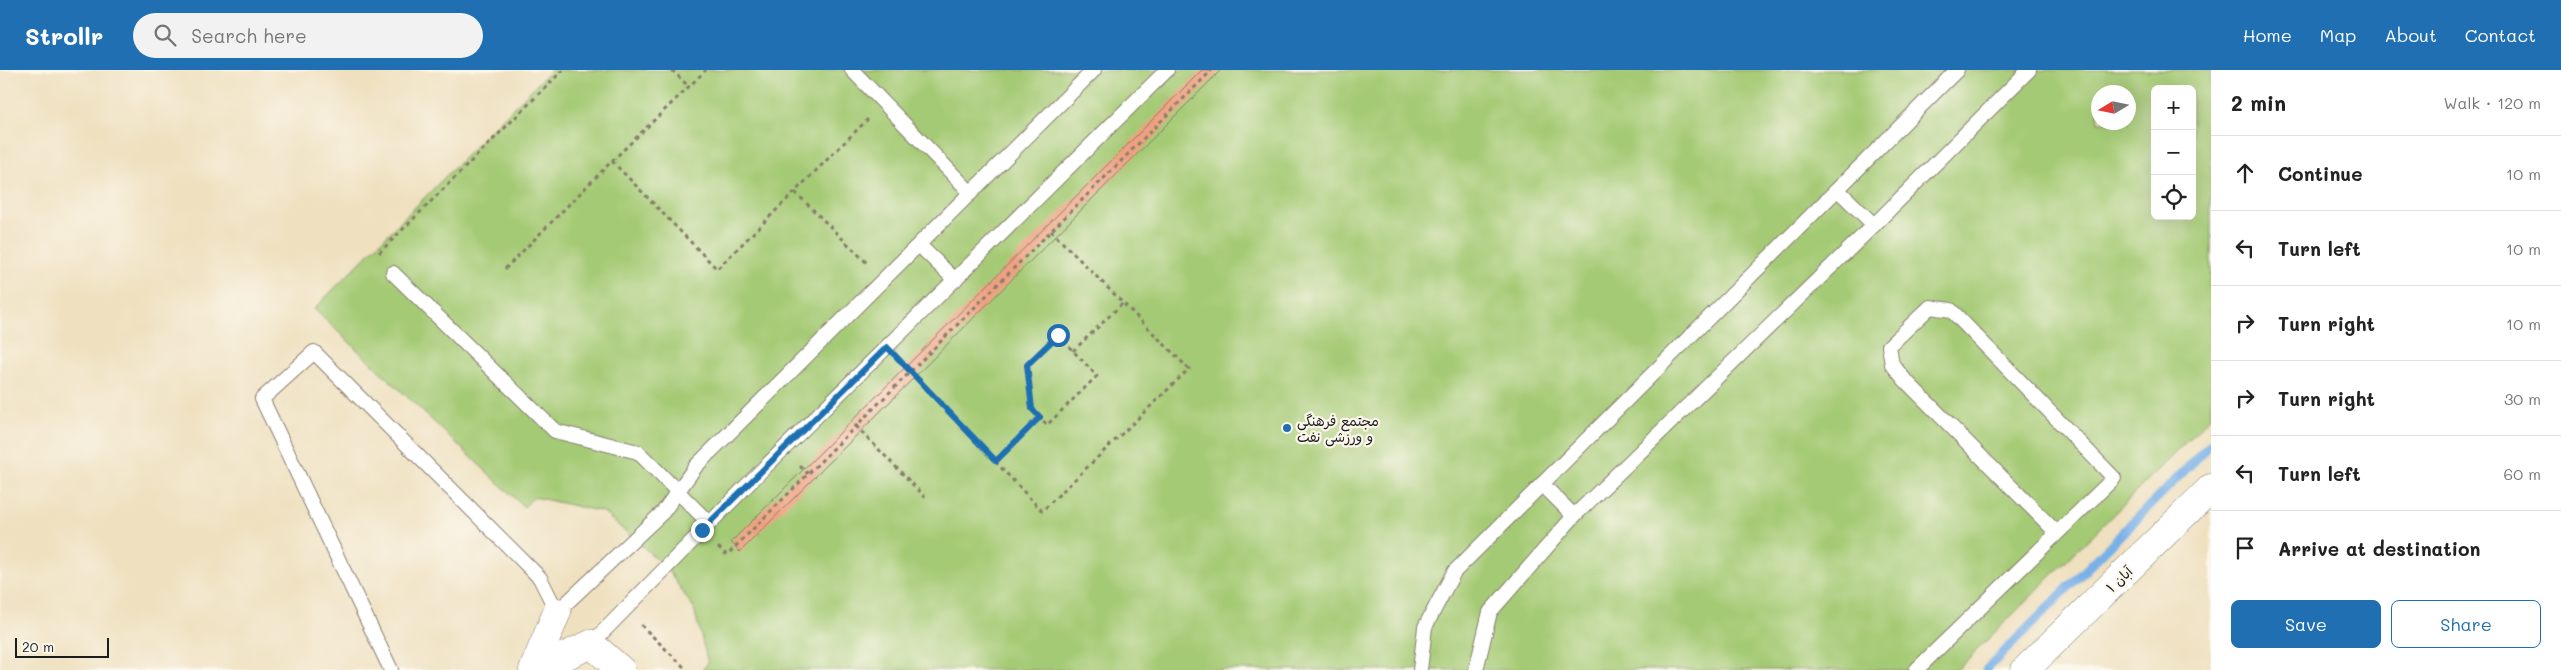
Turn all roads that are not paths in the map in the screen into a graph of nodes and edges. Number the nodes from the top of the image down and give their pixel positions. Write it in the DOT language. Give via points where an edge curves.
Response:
graph roads {
  1 [pos="852,70"];
  2 [pos="1094,70"];
  3 [pos="1167,70"];
  4 [pos="1957,70"];
  5 [pos="2028,70"];
  6 [pos="1838,190"];
  7 [pos="971,193"];
  8 [pos="1874,225"];
  9 [pos="919,245"];
  10 [pos="393,273"];
  11 [pos="956,280"];
  12 [pos="1542,484"];
  13 [pos="2211,488"];
  14 [pos="677,491"];
  15 [pos="1574,516"];
  16 [pos="705,527"];
  17 [pos="2057,533"];
  18 [pos="557,612"];
  19 [pos="591,644"];
  20 [pos="391,670"];
  21 [pos="534,670"];
  22 [pos="621,670"];
  23 [pos="1420,670"];
  24 [pos="1476,670"];
  25 [pos="1916,670"];
  26 [pos="2025,670"];
  1 -- 7 [label="lane"];
  2 -- 7 [label="lane"];
  3 -- 11 [label="lane"];
  4 -- 6 [label="lane"];
  5 -- 8 [label="lane"];
  6 -- 8 [label="lane"];
  6 -- 12 [label="lane"];
  7 -- 9 [label="lane"];
  8 -- 15 [label="lane"];
  9 -- 11 [label="lane"];
  9 -- 14 [label="lane" via="696,466"];
  10 -- 14 [label="lane" via="555,431 638,452"];
  11 -- 16 [label="lane"];
  12 -- 15 [label="lane"];
  12 -- 23 [label="lane" via="1454,572 1425,627"];
  13 -- 26 [label="street, آبان ۱"];
  14 -- 16 [label="lane"];
  14 -- 18 [label="lane" via="663,512"];
  15 -- 24 [label="lane" via="1490,612"];
  16 -- 19 [label="lane"];
  17 -- 17 [label="lane" via="2114,478 1951,310 1930,307 1889,346 1892,364"];
  17 -- 25 [label="lane"];
  18 -- 20 [label="lane" via="540,578 314,352 262,399"];
  18 -- 21 [label="street"];
  19 -- 21 [label="street"];
  19 -- 22 [label="street"];
}
